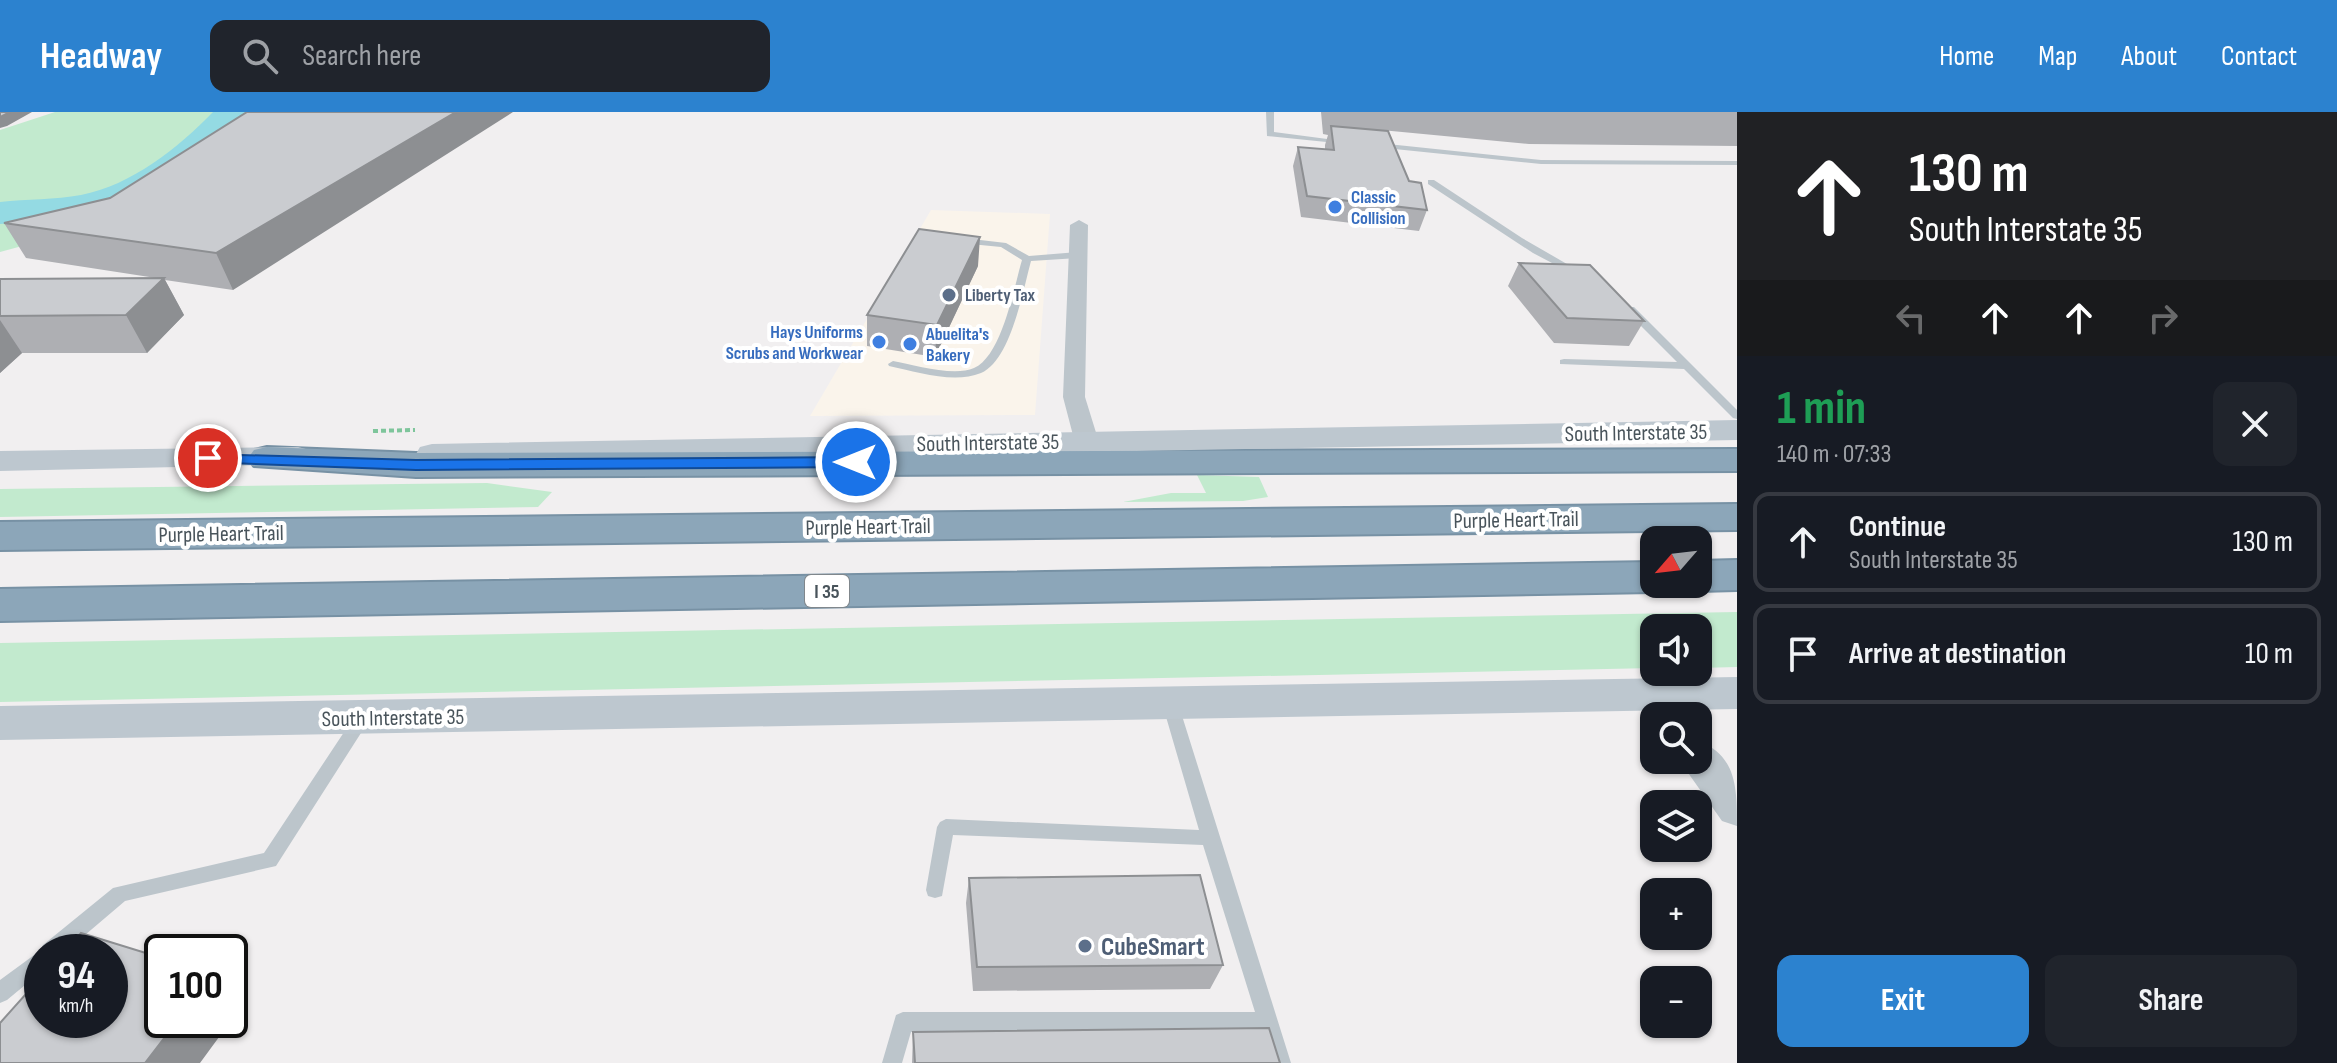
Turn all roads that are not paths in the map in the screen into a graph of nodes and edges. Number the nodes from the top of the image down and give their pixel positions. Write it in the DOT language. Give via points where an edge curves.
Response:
graph roads {
  1 [pos="1270,112"];
  2 [pos="1737,163"];
  3 [pos="1431,182"];
  4 [pos="1079,225"];
  5 [pos="952,240"];
  6 [pos="1078,255"];
  7 [pos="1027,259"];
  8 [pos="1584,275"];
  9 [pos="1624,302"];
  10 [pos="1564,362"];
  11 [pos="893,364"];
  12 [pos="1687,366"];
  13 [pos="1737,416"];
  14 [pos="1737,430"];
  15 [pos="1086,439"];
  16 [pos="267,458"];
  17 [pos="1737,460"];
  18 [pos="0,461"];
  19 [pos="1737,517"];
  20 [pos="0,536"];
  21 [pos="1737,575"];
  22 [pos="1712,576"];
  23 [pos="1640,577"];
  24 [pos="0,605"];
  25 [pos="1737,693"];
  26 [pos="1678,702"];
  27 [pos="1170,703"];
  28 [pos="1640,705"];
  29 [pos="363,717"];
  30 [pos="0,723"];
  31 [pos="1711,774"];
  32 [pos="1737,808"];
  33 [pos="1210,838"];
  34 [pos="935,890"];
  35 [pos="72,934"];
  36 [pos="24,974"];
  37 [pos="0,993"];
  38 [pos="1269,1022"];
  39 [pos="892,1063"];
  40 [pos="1281,1063"];
  1 -- 2 [label="lane" via="1270,134 1541,162"];
  3 -- 8 [label="lane" via="1540,255"];
  4 -- 6 [label="street"];
  5 -- 7 [label="lane" via="1003,245"];
  6 -- 7 [label="lane"];
  6 -- 15 [label="street" via="1074,397"];
  7 -- 11 [label="lane" via="996,356 979,369 953,372"];
  9 -- 12 [label="lane"];
  10 -- 12 [label="lane"];
  12 -- 13 [label="lane"];
  14 -- 15 [label="main road, South Interstate 35"];
  15 -- 16 [label="main road, South Interstate 35"];
  16 -- 17 [label="highway" via="416,465"];
  16 -- 18 [label="main road, South Interstate 35"];
  19 -- 20 [label="highway, Purple Heart Trail"];
  21 -- 22 [label="highway"];
  23 -- 24 [label="highway, I 35"];
  25 -- 26 [label="main road, South Interstate 35"];
  27 -- 28 [label="main road, South Interstate 35"];
  27 -- 29 [label="main road, South Interstate 35"];
  27 -- 33 [label="lane"];
  29 -- 30 [label="main road, South Interstate 35"];
  29 -- 35 [label="lane" via="270,860 120,894"];
  31 -- 32 [label="street"];
  33 -- 34 [label="lane" via="946,827"];
  33 -- 38 [label="lane"];
  36 -- 37 [label="lane"];
  38 -- 39 [label="lane" via="903,1022"];
  38 -- 40 [label="lane"];
}
